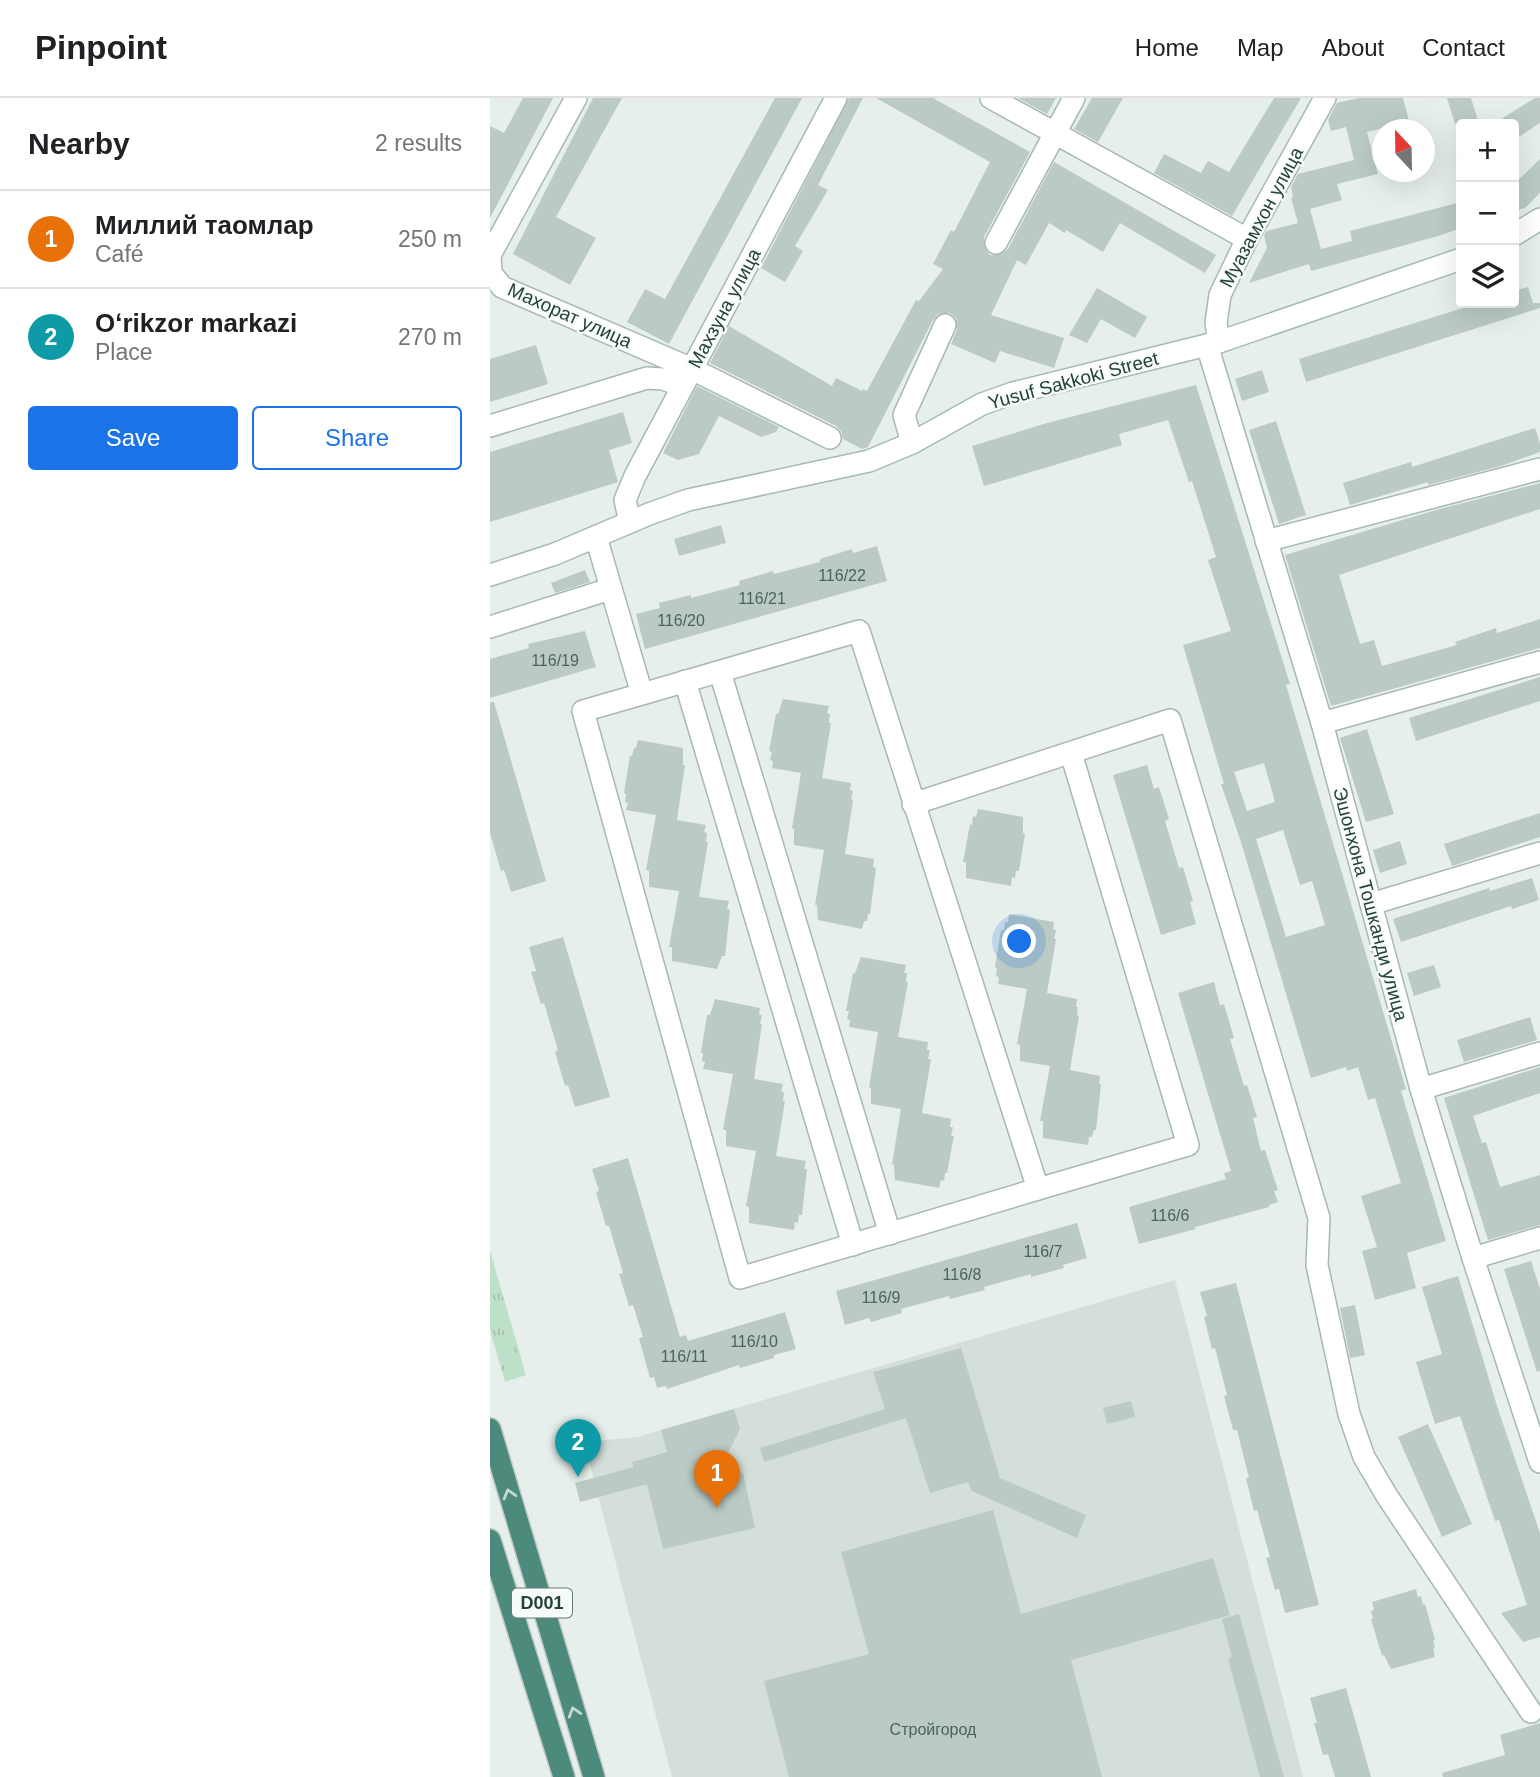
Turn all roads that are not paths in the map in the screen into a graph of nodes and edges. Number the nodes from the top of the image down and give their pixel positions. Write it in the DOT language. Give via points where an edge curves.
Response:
graph roads {
  1 [pos="576,98"];
  2 [pos="836,98"];
  3 [pos="991,98"];
  4 [pos="1074,98"];
  5 [pos="1325,98"];
  6 [pos="1055,133"];
  7 [pos="1540,219"];
  8 [pos="1519,232"];
  9 [pos="1247,239"];
  10 [pos="996,243"];
  11 [pos="1456,261"];
  12 [pos="945,325"];
  13 [pos="1213,344"];
  14 [pos="688,377"];
  15 [pos="490,426"];
  16 [pos="830,438"];
  17 [pos="912,443"];
  18 [pos="1540,469"];
  19 [pos="630,522"];
  20 [pos="596,537"];
  21 [pos="1266,541"];
  22 [pos="490,575"];
  23 [pos="610,589"];
  24 [pos="490,626"];
  25 [pos="1540,662"];
  26 [pos="720,672"];
  27 [pos="685,681"];
  28 [pos="642,694"];
  29 [pos="1322,723"];
  30 [pos="1070,753"];
  31 [pos="913,804"];
  32 [pos="1540,853"];
  33 [pos="1371,904"];
  34 [pos="1540,1053"];
  35 [pos="1421,1090"];
  36 [pos="1038,1189"];
  37 [pos="890,1234"];
  38 [pos="1540,1238"];
  39 [pos="853,1245"];
  40 [pos="1473,1258"];
  41 [pos="490,1429"];
  42 [pos="1536,1435"];
  43 [pos="1540,1462"];
  44 [pos="490,1539"];
  45 [pos="1531,1712"];
  46 [pos="564,1777"];
  47 [pos="594,1777"];
  1 -- 14 [label="street, Махорат улица" via="490,255 491,273 502,287"];
  2 -- 14 [label="street, Махзуна улица"];
  3 -- 6 [label="street"];
  4 -- 6 [label="street"];
  5 -- 9 [label="street, Муазамхон улица"];
  6 -- 9 [label="street"];
  6 -- 10 [label="street"];
  7 -- 8 [label="street"];
  9 -- 13 [label="street, Муазамхон улица" via="1220,295"];
  11 -- 13 [label="street, Yusuf Sakkoki Street"];
  12 -- 17 [label="street" via="904,415"];
  13 -- 17 [label="street, Yusuf Sakkoki Street" via="997,398"];
  13 -- 21 [label="street, Эшонхона Тошканди улица"];
  14 -- 15 [label="street" via="647,378"];
  14 -- 16 [label="street, Махорат улица"];
  14 -- 19 [label="street, Махзуна улица" via="625,499"];
  17 -- 19 [label="street, Yusuf Sakkoki Street" via="853,466 688,500"];
  18 -- 21 [label="street"];
  19 -- 20 [label="street, Yusuf Sakkoki Street"];
  20 -- 22 [label="street, Yusuf Sakkoki Street"];
  20 -- 23 [label="street"];
  21 -- 29 [label="street, Эшонхона Тошканди улица"];
  23 -- 24 [label="street"];
  23 -- 28 [label="street"];
  25 -- 29 [label="street"];
  26 -- 27 [label="street"];
  26 -- 31 [label="street" via="859,631"];
  26 -- 37 [label="street"];
  27 -- 28 [label="street"];
  27 -- 39 [label="street"];
  28 -- 39 [label="street" via="583,711 740,1278"];
  29 -- 33 [label="street, Эшонхона Тошканди улица"];
  30 -- 31 [label="street"];
  30 -- 36 [label="street" via="1188,1144"];
  30 -- 45 [label="street" via="1170,720 1319,1218 1317,1265 1349,1414 1364,1457"];
  31 -- 36 [label="street"];
  32 -- 33 [label="street"];
  33 -- 35 [label="street, Эшонхона Тошканди улица"];
  34 -- 35 [label="street"];
  35 -- 40 [label="street, Эшонхона Тошканди улица"];
  36 -- 37 [label="street"];
  37 -- 39 [label="street"];
  38 -- 40 [label="street"];
  40 -- 42 [label="street, Эшонхона Тошканди улица"];
  47 -- 41 [label="highway, D001, one-way"];
  42 -- 43 [label="street, Эшонхона Тошканди улица"];
  44 -- 46 [label="highway, D001"];
}
